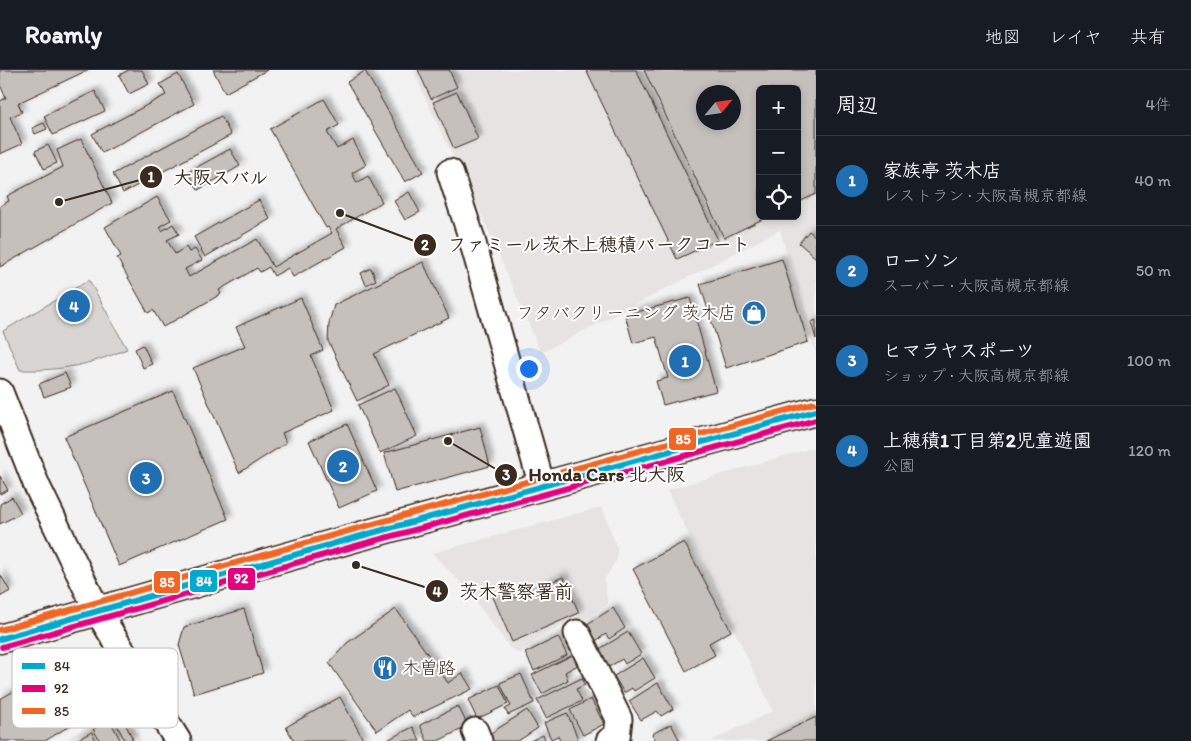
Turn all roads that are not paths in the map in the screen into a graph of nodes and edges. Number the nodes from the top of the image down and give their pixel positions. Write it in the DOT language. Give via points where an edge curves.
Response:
graph roads {
  1 [pos="450,172"];
  2 [pos="0,392"];
  3 [pos="816,411"];
  4 [pos="542,486"];
  5 [pos="98,612"];
  6 [pos="577,633"];
  7 [pos="0,639"];
  8 [pos="120,648"];
  9 [pos="170,728"];
  10 [pos="178,741"];
  11 [pos="609,741"];
  1 -- 4 [label="street"];
  2 -- 5 [label="street" via="37,486"];
  3 -- 4 [label="main road"];
  4 -- 5 [label="main road"];
  5 -- 7 [label="main road"];
  5 -- 8 [label="street"];
  6 -- 11 [label="street" via="619,719 617,737"];
  9 -- 10 [label="street"];
}
